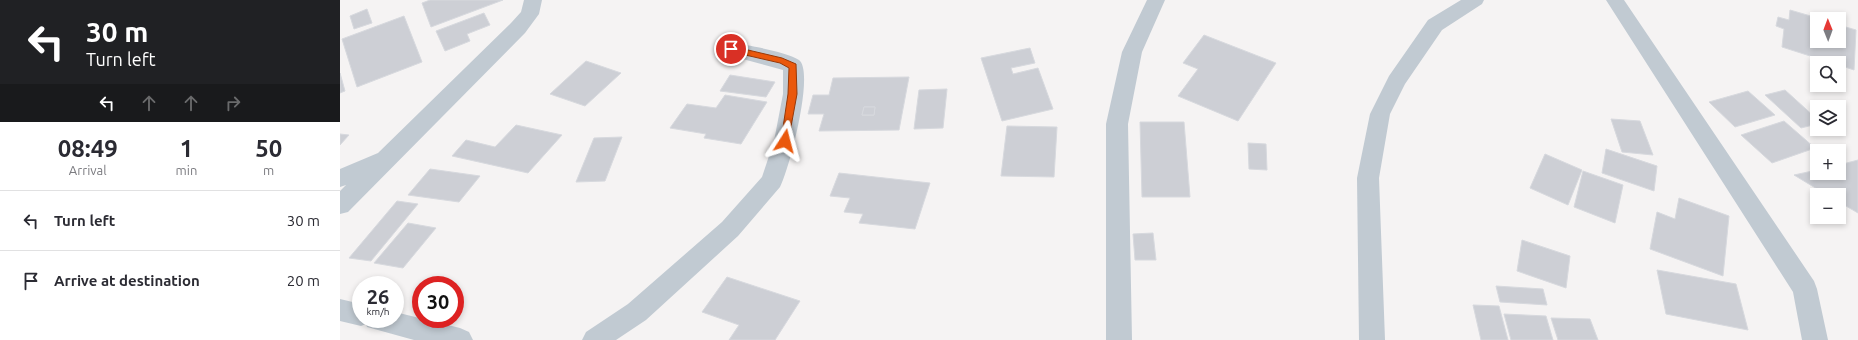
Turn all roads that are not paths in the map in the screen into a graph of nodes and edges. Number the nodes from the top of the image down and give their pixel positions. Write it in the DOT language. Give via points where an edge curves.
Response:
graph roads {
  1 [pos="533,0"];
  2 [pos="1156,0"];
  3 [pos="1475,0"];
  4 [pos="1615,0"];
  5 [pos="731,49"];
  6 [pos="388,158"];
  7 [pos="340,178"];
  8 [pos="340,205"];
  9 [pos="340,310"];
  10 [pos="352,313"];
  11 [pos="404,326"];
  12 [pos="460,340"];
  13 [pos="594,340"];
  14 [pos="1119,340"];
  15 [pos="1372,340"];
  16 [pos="1815,340"];
  1 -- 6 [label="street" via="530,14 518,28"];
  2 -- 14 [label="street" via="1132,52 1117,124"];
  3 -- 15 [label="street" via="1435,26 1396,81 1380,114 1368,178"];
  4 -- 16 [label="street" via="1804,289"];
  5 -- 13 [label="street" via="782,60 793,66 793,94 785,141 772,181 730,229 637,312"];
  6 -- 7 [label="street"];
  6 -- 8 [label="street"];
  9 -- 10 [label="street"];
  11 -- 12 [label="street"];
}
